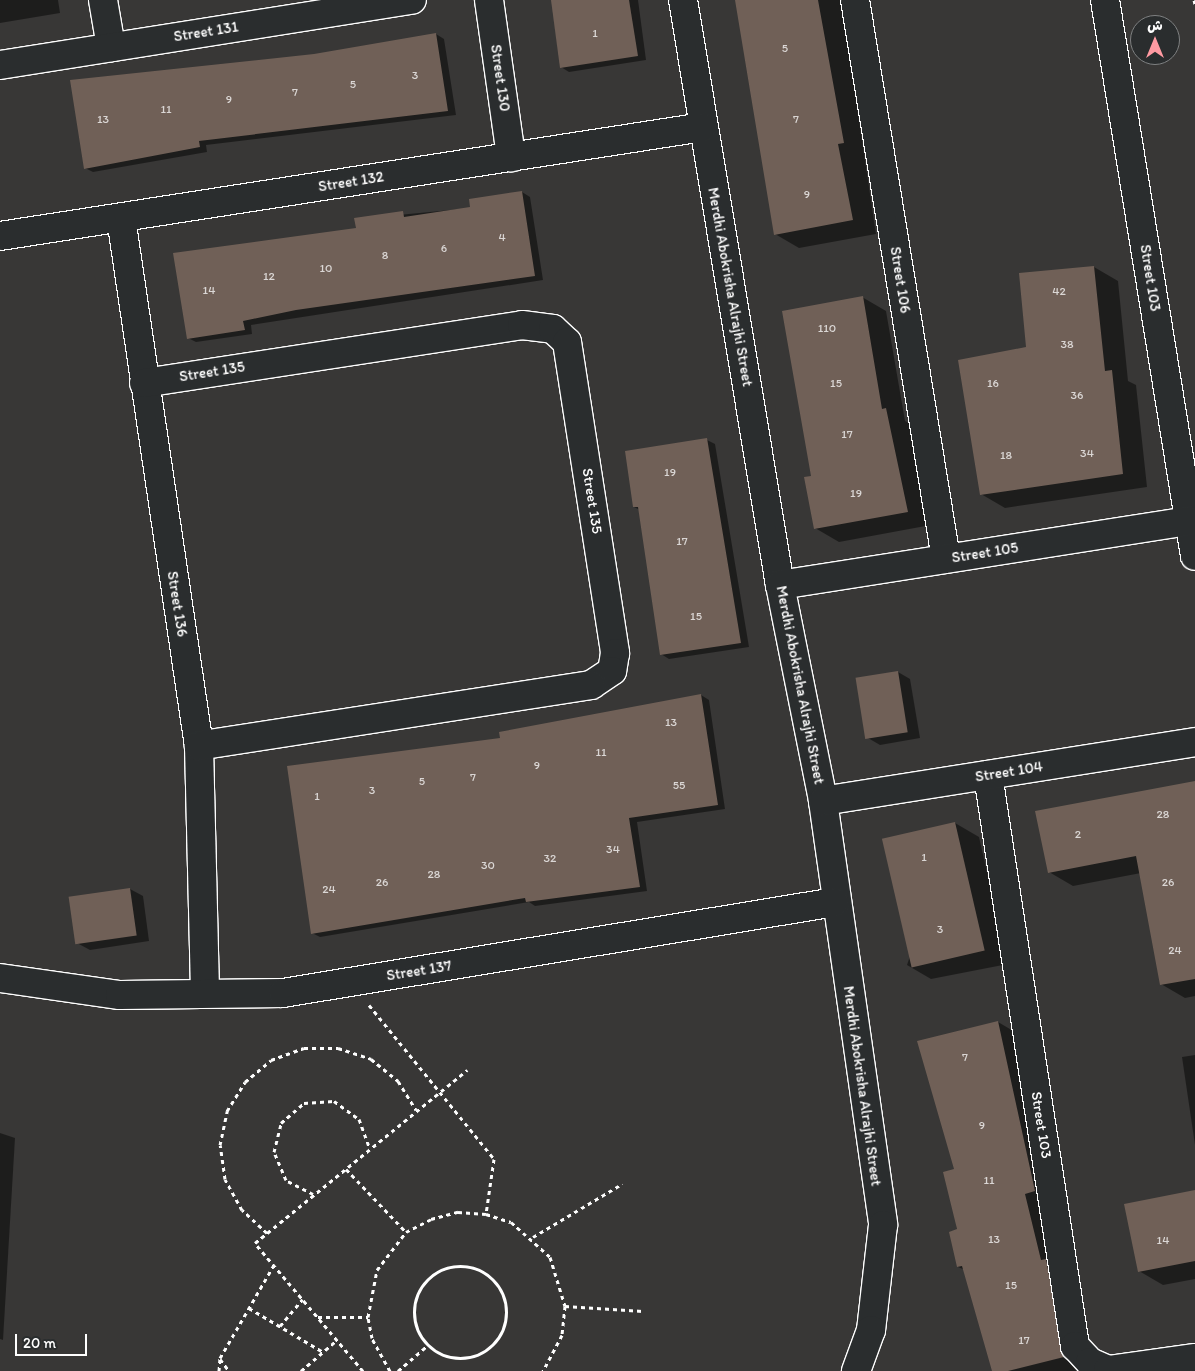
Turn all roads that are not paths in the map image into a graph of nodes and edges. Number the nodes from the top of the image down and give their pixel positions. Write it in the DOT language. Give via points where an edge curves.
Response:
graph roads {
  1 [pos="103,0"];
  2 [pos="412,0"];
  3 [pos="489,0"];
  4 [pos="684,0"];
  5 [pos="855,0"];
  6 [pos="1105,0"];
  7 [pos="111,47"];
  8 [pos="0,65"];
  9 [pos="703,127"];
  10 [pos="510,157"];
  11 [pos="121,218"];
  12 [pos="0,236"];
  13 [pos="144,383"];
  14 [pos="1189,521"];
  15 [pos="1195,556"];
  16 [pos="946,559"];
  17 [pos="780,585"];
  18 [pos="1195,742"];
  19 [pos="199,746"];
  20 [pos="988,775"];
  21 [pos="823,801"];
  22 [pos="835,902"];
  23 [pos="0,978"];
  24 [pos="205,993"];
  25 [pos="1195,1358"];
  26 [pos="856,1371"];
  1 -- 7 [label="street"];
  2 -- 7 [label="street, Street 131"];
  3 -- 10 [label="street, Street 130"];
  4 -- 9 [label="street, Merdhi Abokrisha Alrajhi Street"];
  5 -- 16 [label="street, Street 106"];
  6 -- 14 [label="street, Street 103"];
  7 -- 8 [label="street, Street 131"];
  9 -- 10 [label="street, Street 132"];
  9 -- 17 [label="street, Merdhi Abokrisha Alrajhi Street"];
  10 -- 11 [label="street, Street 132"];
  11 -- 12 [label="street, Street 132"];
  11 -- 13 [label="street, Street 136"];
  13 -- 19 [label="street, Street 136"];
  13 -- 19 [label="street, Street 135" via="522,325 552,328 567,342 615,653 612,670 591,685"];
  14 -- 15 [label="street, Street 103"];
  14 -- 16 [label="street, Street 105"];
  16 -- 17 [label="street, Street 105"];
  17 -- 21 [label="street, Merdhi Abokrisha Alrajhi Street"];
  18 -- 20 [label="street, Street 104"];
  19 -- 24 [label="street, Street 136"];
  20 -- 21 [label="street, Street 104"];
  20 -- 25 [label="street, Street 103" via="1074,1346 1090,1362 1108,1370"];
  21 -- 22 [label="street, Merdhi Abokrisha Alrajhi Street"];
  22 -- 24 [label="street, Street 137" via="283,993"];
  22 -- 26 [label="street, Merdhi Abokrisha Alrajhi Street" via="883,1225 871,1330"];
  23 -- 24 [label="street, Street 137" via="101,994"];
}
